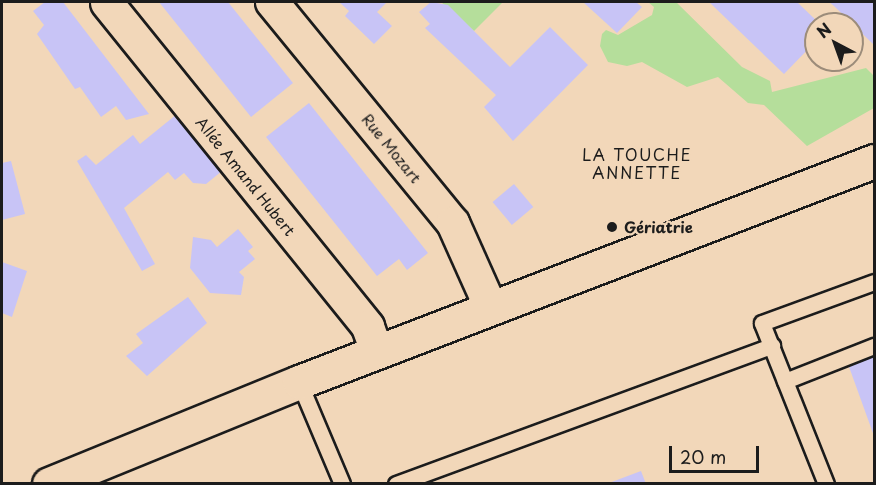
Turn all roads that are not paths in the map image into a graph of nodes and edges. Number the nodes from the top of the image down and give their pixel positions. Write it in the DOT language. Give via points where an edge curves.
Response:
graph roads {
  1 [pos="272,2"];
  2 [pos="107,3"];
  3 [pos="874,147"];
  4 [pos="874,161"];
  5 [pos="829,177"];
  6 [pos="874,282"];
  7 [pos="491,308"];
  8 [pos="772,346"];
  9 [pos="874,346"];
  10 [pos="377,352"];
  11 [pos="785,381"];
  12 [pos="299,382"];
  13 [pos="49,483"];
  14 [pos="342,483"];
  15 [pos="396,483"];
  16 [pos="826,483"];
  1 -- 7 [label="street, Rue Mozart" via="453,224"];
  2 -- 10 [label="street, Allée Amand Hubert" via="368,327"];
  3 -- 5 [label="street"];
  4 -- 5 [label="street"];
  5 -- 7 [label="street"];
  6 -- 8 [label="lane" via="762,323"];
  7 -- 10 [label="street"];
  8 -- 11 [label="lane"];
  8 -- 15 [label="lane"];
  9 -- 11 [label="lane"];
  10 -- 12 [label="street"];
  11 -- 16 [label="lane"];
  12 -- 13 [label="street"];
  12 -- 14 [label="lane"];
}
